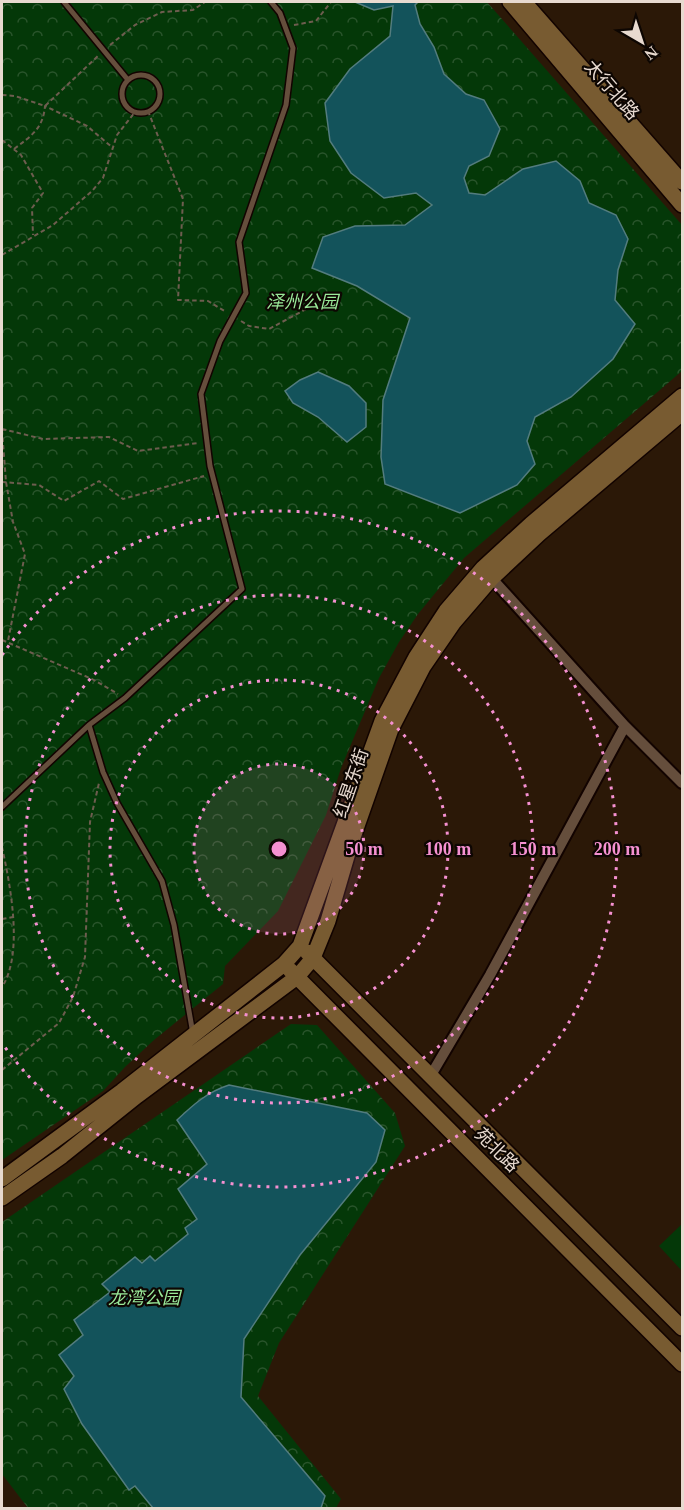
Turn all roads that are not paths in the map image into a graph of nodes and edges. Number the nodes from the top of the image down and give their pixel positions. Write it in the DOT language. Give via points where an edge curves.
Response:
graph roads {
  1 [pos="63,2"];
  2 [pos="271,2"];
  3 [pos="510,2"];
  4 [pos="524,2"];
  5 [pos="128,80"];
  6 [pos="682,182"];
  7 [pos="682,205"];
  8 [pos="682,396"];
  9 [pos="682,413"];
  10 [pos="487,573"];
  11 [pos="89,725"];
  12 [pos="625,726"];
  13 [pos="682,783"];
  14 [pos="2,807"];
  15 [pos="300,946"];
  16 [pos="313,958"];
  17 [pos="284,964"];
  18 [pos="297,977"];
  19 [pos="194,1035"];
  20 [pos="431,1075"];
  21 [pos="2,1179"];
  22 [pos="2,1198"];
  23 [pos="682,1328"];
  24 [pos="682,1364"];
  1 -- 5 [label="lane"];
  2 -- 11 [label="lane" via="280,13 293,48 286,105 239,242 246,293 220,341 201,394 212,474 242,589 125,698"];
  3 -- 7 [label="main road, 太行北路"];
  4 -- 6 [label="main road, 太行北路"];
  5 -- 5 [label="lane" via="122,91 124,104 135,112 153,108 160,92 155,81 139,74"];
  8 -- 10 [label="main road, 红星东街" via="531,524"];
  9 -- 10 [label="main road, 红星东街"];
  10 -- 12 [label="street"];
  10 -- 15 [label="main road, 红星东街" via="446,611 382,721"];
  10 -- 16 [label="main road, 红星东街" via="423,666 391,729"];
  11 -- 14 [label="lane"];
  11 -- 19 [label="lane" via="117,803 162,881"];
  12 -- 13 [label="street"];
  12 -- 20 [label="street"];
  15 -- 16 [label="main road, 苑北路"];
  15 -- 17 [label="main road, 红星东街"];
  16 -- 18 [label="main road, 红星东街"];
  16 -- 20 [label="main road, 苑北路"];
  17 -- 18 [label="main road, 苑北路"];
  17 -- 19 [label="main road, 红星东街"];
  18 -- 22 [label="main road, 红星东街"];
  18 -- 24 [label="main road, 苑北路"];
  19 -- 21 [label="main road, 红星东街"];
  20 -- 23 [label="main road, 苑北路"];
}
